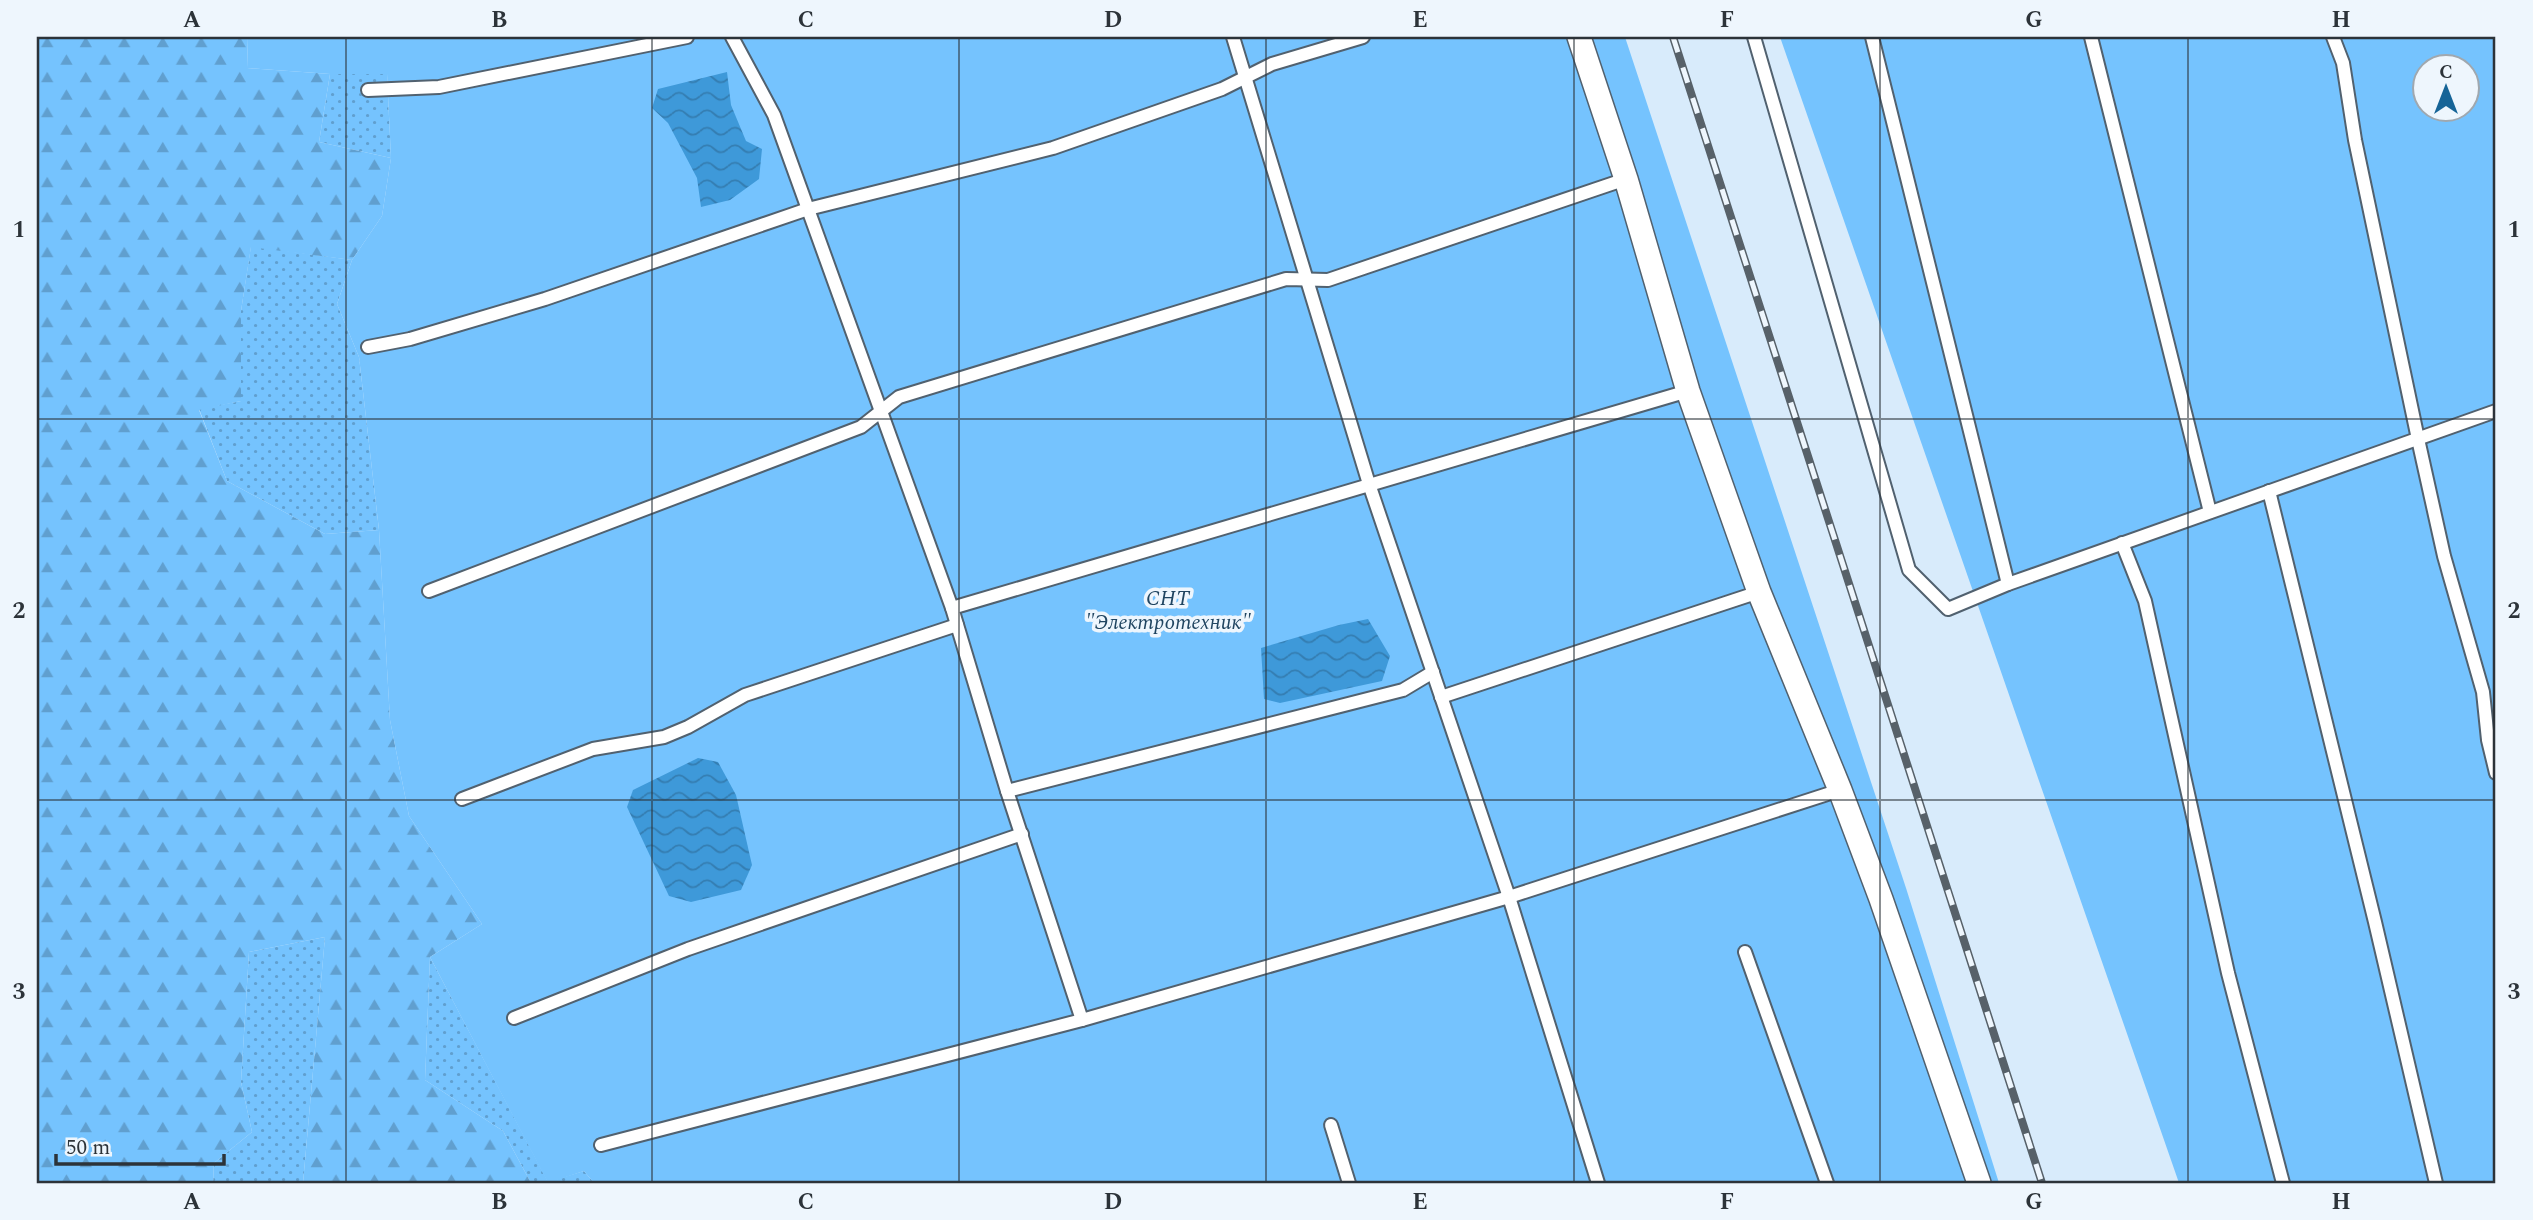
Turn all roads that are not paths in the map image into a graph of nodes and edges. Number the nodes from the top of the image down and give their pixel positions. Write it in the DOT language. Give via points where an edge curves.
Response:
graph roads {
  1 [pos="687,37"];
  2 [pos="732,37"];
  3 [pos="1233,37"];
  4 [pos="1363,37"];
  5 [pos="1579,37"];
  6 [pos="1754,37"];
  7 [pos="1872,37"];
  8 [pos="2091,37"];
  9 [pos="2333,37"];
  10 [pos="1245,77"];
  11 [pos="368,90"];
  12 [pos="1626,179"];
  13 [pos="808,209"];
  14 [pos="1307,280"];
  15 [pos="368,347"];
  16 [pos="1688,391"];
  17 [pos="881,411"];
  18 [pos="2496,411"];
  19 [pos="2418,439"];
  20 [pos="1368,484"];
  21 [pos="2269,491"];
  22 [pos="2210,512"];
  23 [pos="2122,543"];
  24 [pos="2008,584"];
  25 [pos="429,591"];
  26 [pos="1759,592"];
  27 [pos="952,608"];
  28 [pos="957,625"];
  29 [pos="1433,672"];
  30 [pos="1441,698"];
  31 [pos="2496,773"];
  32 [pos="1840,790"];
  33 [pos="1007,791"];
  34 [pos="462,799"];
  35 [pos="1021,834"];
  36 [pos="1509,897"];
  37 [pos="1745,952"];
  38 [pos="514,1018"];
  39 [pos="1082,1020"];
  40 [pos="1331,1125"];
  41 [pos="601,1145"];
  42 [pos="1349,1183"];
  43 [pos="1598,1183"];
  44 [pos="1827,1183"];
  45 [pos="1979,1183"];
  46 [pos="2283,1183"];
  47 [pos="2436,1183"];
  1 -- 11 [label="lane" via="439,87"];
  2 -- 13 [label="lane" via="774,115"];
  3 -- 10 [label="lane"];
  4 -- 10 [label="lane" via="1272,64"];
  5 -- 12 [label="street"];
  6 -- 24 [label="lane" via="1909,570 1948,609"];
  7 -- 24 [label="lane"];
  8 -- 22 [label="lane"];
  9 -- 19 [label="lane" via="2343,63"];
  10 -- 13 [label="lane" via="1053,148"];
  10 -- 14 [label="lane"];
  12 -- 14 [label="lane" via="1328,280"];
  12 -- 16 [label="street"];
  13 -- 15 [label="lane" via="545,299"];
  13 -- 17 [label="lane"];
  14 -- 17 [label="lane" via="1286,279 899,397"];
  14 -- 20 [label="lane"];
  16 -- 20 [label="lane"];
  16 -- 26 [label="street"];
  17 -- 25 [label="lane" via="861,427"];
  17 -- 27 [label="lane"];
  18 -- 19 [label="lane"];
  19 -- 21 [label="lane"];
  19 -- 31 [label="lane" via="2444,556 2483,692"];
  20 -- 27 [label="lane"];
  20 -- 29 [label="lane"];
  21 -- 22 [label="lane"];
  21 -- 47 [label="lane"];
  22 -- 23 [label="lane"];
  23 -- 24 [label="lane"];
  23 -- 46 [label="lane" via="2145,601 2228,973"];
  26 -- 30 [label="lane"];
  26 -- 32 [label="street"];
  27 -- 28 [label="lane"];
  28 -- 33 [label="lane"];
  28 -- 34 [label="lane" via="745,695 664,737 593,749"];
  29 -- 30 [label="lane"];
  29 -- 33 [label="lane" via="1403,690"];
  30 -- 36 [label="lane"];
  32 -- 36 [label="lane"];
  32 -- 45 [label="street"];
  33 -- 35 [label="lane"];
  35 -- 38 [label="lane" via="688,949"];
  35 -- 39 [label="lane"];
  36 -- 39 [label="lane"];
  36 -- 43 [label="lane"];
  37 -- 44 [label="lane"];
  39 -- 41 [label="lane"];
  40 -- 42 [label="lane"];
}
